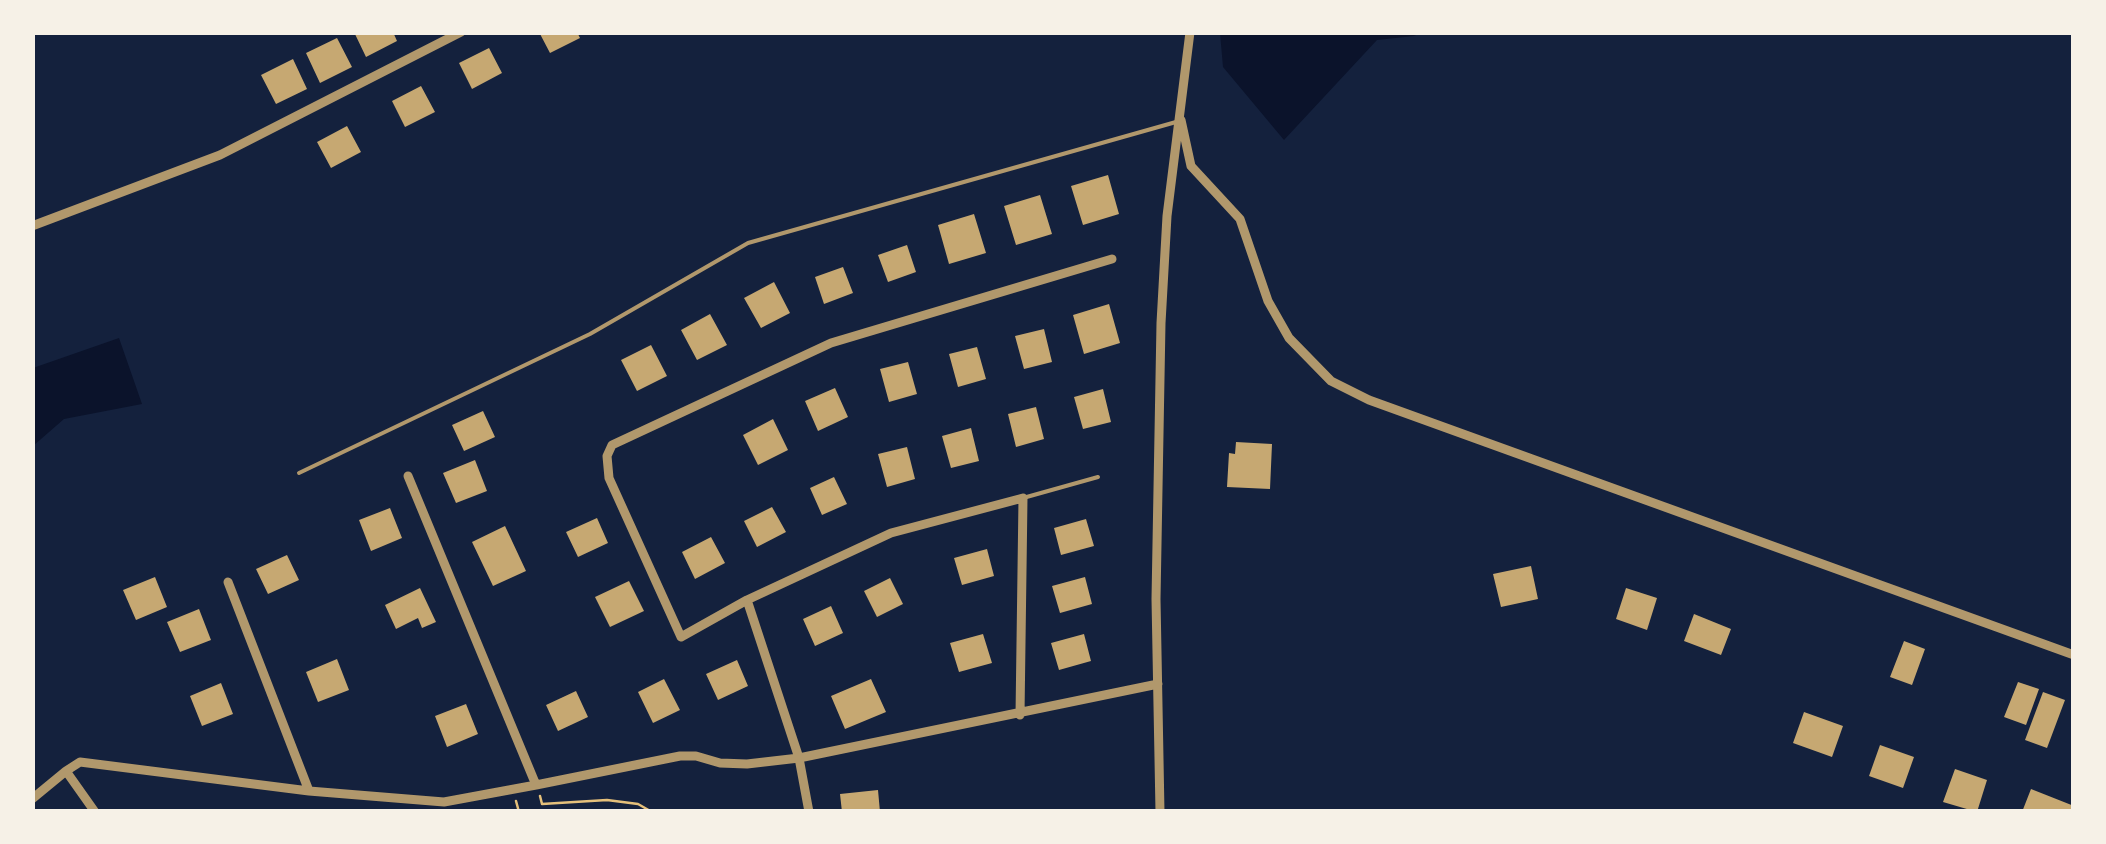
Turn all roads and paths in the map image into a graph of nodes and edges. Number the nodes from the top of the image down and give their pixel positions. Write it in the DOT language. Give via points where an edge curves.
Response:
graph roads {
  1 [pos="461,32"];
  2 [pos="1190,32"];
  3 [pos="1182,120"];
  4 [pos="32,226"];
  5 [pos="1112,260"];
  6 [pos="299,473"];
  7 [pos="408,476"];
  8 [pos="1098,477"];
  9 [pos="1023,498"];
  10 [pos="228,582"];
  11 [pos="747,600"];
  12 [pos="2074,655"];
  13 [pos="1158,684"];
  14 [pos="1020,715"];
  15 [pos="799,758"];
  16 [pos="66,771"];
  17 [pos="536,785"];
  18 [pos="310,791"];
  19 [pos="32,798"];
  20 [pos="542,804"];
  21 [pos="95,812"];
  22 [pos="542,812"];
  23 [pos="652,812"];
  24 [pos="809,812"];
  25 [pos="1160,812"];
  1 -- 4 [label="street" via="220,155"];
  2 -- 3 [label="street"];
  3 -- 6 [label="lane" via="748,243 590,334"];
  3 -- 12 [label="street" via="1191,166 1240,218 1268,301 1289,338 1331,381"];
  3 -- 13 [label="street" via="1167,216 1161,323"];
  5 -- 11 [label="street" via="831,343 612,445 609,478 681,637"];
  7 -- 17 [label="street"];
  8 -- 9 [label="lane"];
  9 -- 11 [label="street" via="891,533"];
  9 -- 14 [label="street"];
  10 -- 18 [label="street"];
  11 -- 15 [label="street"];
  13 -- 14 [label="street"];
  13 -- 25 [label="street"];
  14 -- 15 [label="street"];
  15 -- 17 [label="street" via="746,764 680,756"];
  15 -- 24 [label="street"];
  16 -- 18 [label="street" via="80,762"];
  16 -- 19 [label="street"];
  16 -- 21 [label="street"];
  17 -- 18 [label="street" via="444,802"];
  17 -- 20 [label="path"];
  20 -- 22 [label="path"];
  20 -- 23 [label="path" via="606,800"];
}
